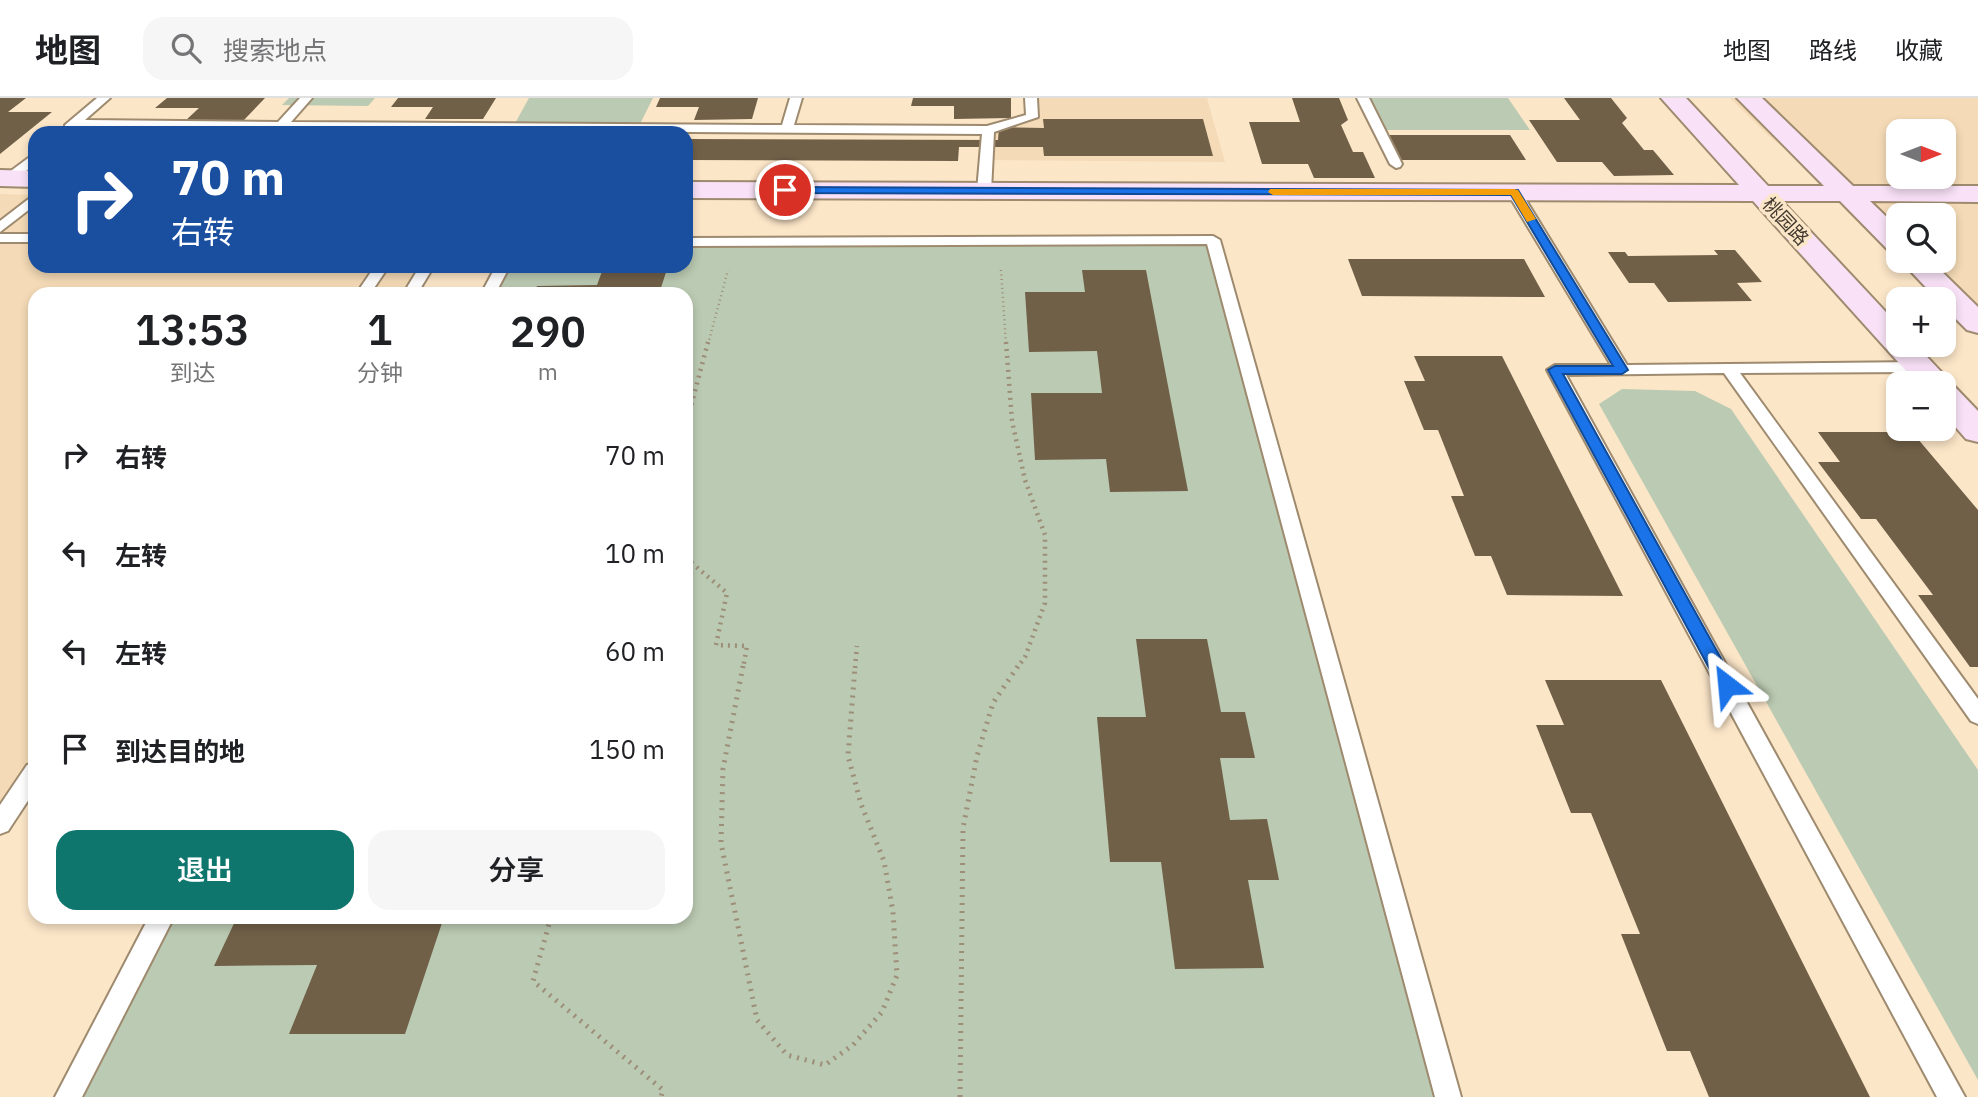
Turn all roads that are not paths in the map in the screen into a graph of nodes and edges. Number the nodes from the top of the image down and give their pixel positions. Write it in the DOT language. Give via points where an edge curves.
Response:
graph roads {
  1 [pos="104,98"];
  2 [pos="306,98"];
  3 [pos="796,98"];
  4 [pos="1031,98"];
  5 [pos="1363,98"];
  6 [pos="1673,98"];
  7 [pos="1749,98"];
  8 [pos="71,126"];
  9 [pos="281,126"];
  10 [pos="693,128"];
  11 [pos="787,129"];
  12 [pos="988,130"];
  13 [pos="28,162"];
  14 [pos="1396,164"];
  15 [pos="5,179"];
  16 [pos="28,179"];
  17 [pos="693,190"];
  18 [pos="984,191"];
  19 [pos="1514,192"];
  20 [pos="1759,193"];
  21 [pos="1846,193"];
  22 [pos="1978,194"];
  23 [pos="28,204"];
  24 [pos="0,228"];
  25 [pos="1886,232"];
  26 [pos="28,238"];
  27 [pos="0,239"];
  28 [pos="693,242"];
  29 [pos="1926,273"];
  30 [pos="1978,324"];
  31 [pos="1913,360"];
  32 [pos="1729,369"];
  33 [pos="1622,370"];
  34 [pos="1956,407"];
  35 [pos="1978,431"];
  36 [pos="1978,715"];
  37 [pos="28,782"];
  38 [pos="0,824"];
  39 [pos="158,924"];
  40 [pos="68,1097"];
  41 [pos="1448,1097"];
  42 [pos="1952,1097"];
  1 -- 8 [label="lane"];
  2 -- 9 [label="lane"];
  3 -- 11 [label="lane"];
  4 -- 12 [label="lane" via="1032,117"];
  5 -- 14 [label="lane"];
  6 -- 20 [label="street, 桃园路"];
  7 -- 21 [label="street"];
  10 -- 11 [label="lane"];
  11 -- 12 [label="lane"];
  12 -- 18 [label="lane"];
  13 -- 15 [label="lane"];
  15 -- 16 [label="street"];
  17 -- 18 [label="street"];
  18 -- 19 [label="street"];
  19 -- 20 [label="street"];
  19 -- 33 [label="lane"];
  20 -- 21 [label="street"];
  20 -- 31 [label="street, 桃园路"];
  21 -- 22 [label="street"];
  21 -- 25 [label="street"];
  23 -- 24 [label="lane"];
  26 -- 27 [label="lane"];
  28 -- 41 [label="lane" via="1213,240"];
  29 -- 30 [label="street"];
  31 -- 32 [label="lane"];
  32 -- 33 [label="lane"];
  32 -- 36 [label="lane"];
  33 -- 42 [label="lane" via="1555,370"];
  34 -- 35 [label="street"];
  37 -- 38 [label="lane"];
  39 -- 40 [label="lane"];
}
